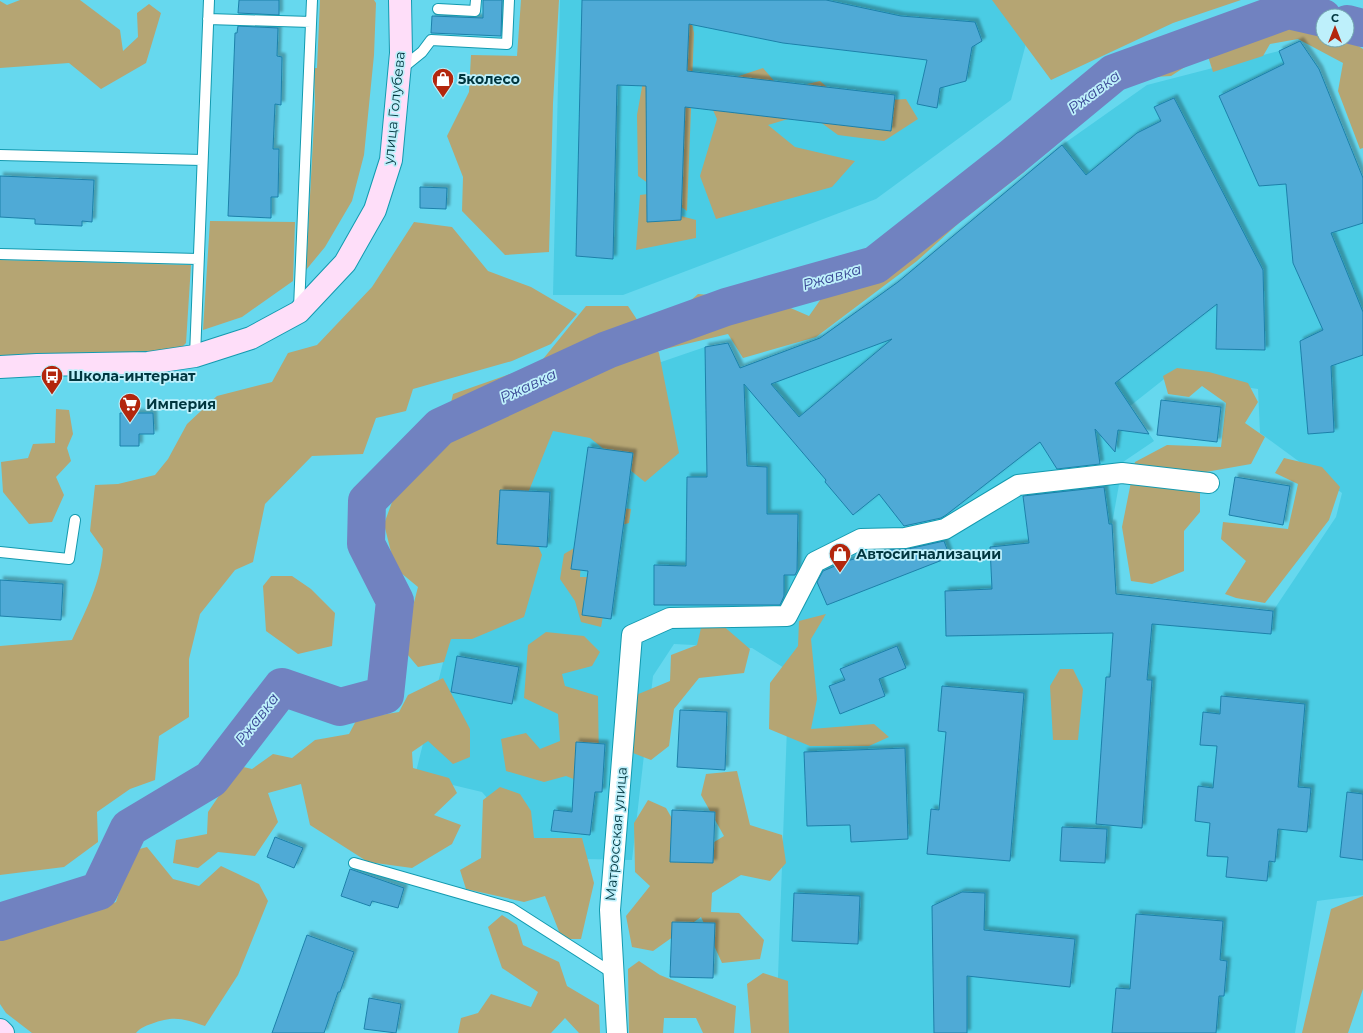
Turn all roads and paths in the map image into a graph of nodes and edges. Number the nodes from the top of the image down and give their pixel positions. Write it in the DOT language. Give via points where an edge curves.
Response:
graph roads {
  1 [pos="209,0"];
  2 [pos="312,0"];
  3 [pos="400,0"];
  4 [pos="476,0"];
  5 [pos="509,0"];
  6 [pos="438,9"];
  7 [pos="208,20"];
  8 [pos="311,22"];
  9 [pos="399,70"];
  10 [pos="0,155"];
  11 [pos="202,160"];
  12 [pos="0,254"];
  13 [pos="198,258"];
  14 [pos="298,312"];
  15 [pos="195,356"];
  16 [pos="0,367"];
  17 [pos="1209,483"];
  18 [pos="75,520"];
  19 [pos="0,552"];
  20 [pos="354,863"];
  21 [pos="614,974"];
  22 [pos="0,1030"];
  23 [pos="3,1033"];
  24 [pos="617,1033"];
  1 -- 7 [label="lane"];
  2 -- 8 [label="lane"];
  3 -- 9 [label="street, улица Голубева"];
  4 -- 6 [label="lane" via="475,10"];
  5 -- 9 [label="lane" via="506,44 431,40 422,52"];
  7 -- 8 [label="lane"];
  7 -- 11 [label="lane"];
  8 -- 14 [label="lane"];
  9 -- 14 [label="street, улица Голубева" via="391,160 375,210 345,263"];
  10 -- 11 [label="lane"];
  11 -- 13 [label="lane"];
  12 -- 13 [label="lane"];
  13 -- 15 [label="lane"];
  14 -- 15 [label="street, улица Голубева" via="251,338"];
  15 -- 16 [label="street, улица Голубева" via="148,364"];
  17 -- 21 [label="street, Матросская улица" via="1122,473 1018,485 945,529 905,538 861,539 815,562 787,616 670,618 632,635 610,910"];
  18 -- 19 [label="lane" via="69,559"];
  20 -- 21 [label="lane" via="511,908"];
  21 -- 24 [label="street, Матросская улица"];
  22 -- 23 [label="street"];
}
